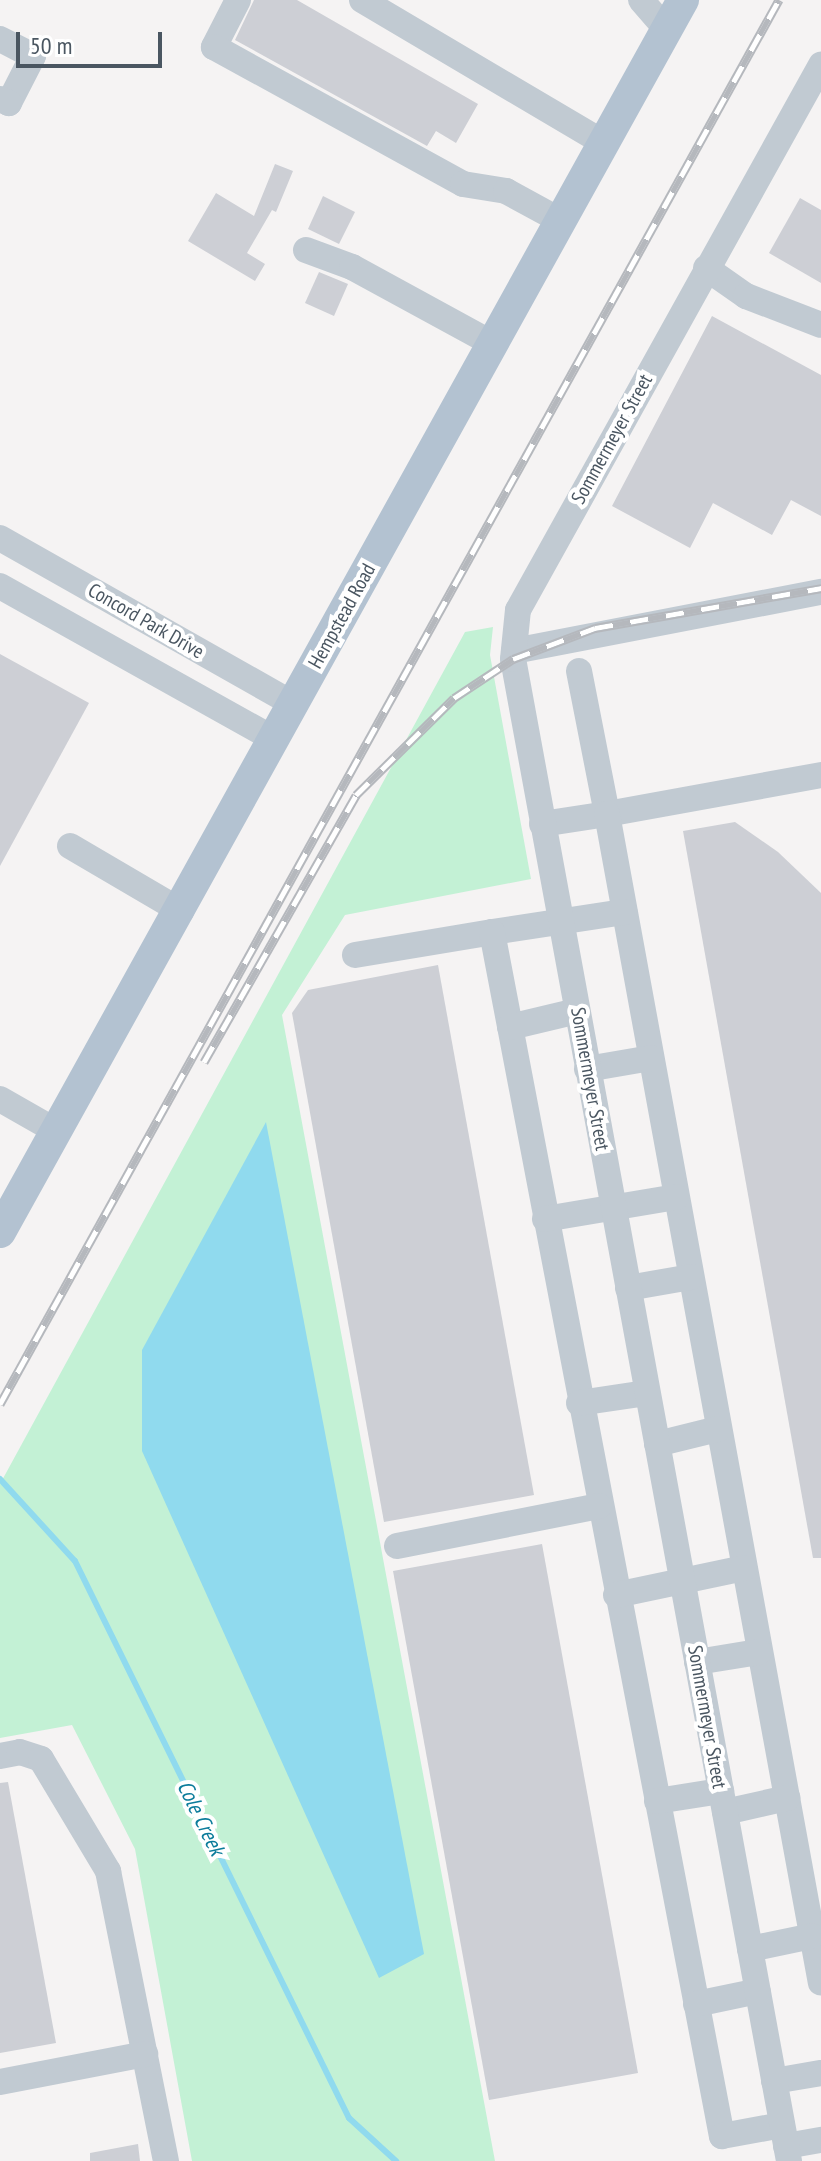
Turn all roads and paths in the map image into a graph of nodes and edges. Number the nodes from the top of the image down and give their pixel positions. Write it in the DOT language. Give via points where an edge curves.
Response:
graph roads {
  1 [pos="238,0"];
  2 [pos="362,0"];
  3 [pos="641,0"];
  4 [pos="683,0"];
  5 [pos="666,29"];
  6 [pos="0,39"];
  7 [pos="821,65"];
  8 [pos="0,99"];
  9 [pos="604,143"];
  10 [pos="561,221"];
  11 [pos="306,250"];
  12 [pos="706,268"];
  13 [pos="821,325"];
  14 [pos="493,344"];
  15 [pos="0,538"];
  16 [pos="0,586"];
  17 [pos="821,592"];
  18 [pos="514,651"];
  19 [pos="579,671"];
  20 [pos="293,704"];
  21 [pos="274,739"];
  22 [pos="821,775"];
  23 [pos="607,814"];
  24 [pos="542,824"];
  25 [pos="70,846"];
  26 [pos="181,911"];
  27 [pos="624,912"];
  28 [pos="560,920"];
  29 [pos="492,932"];
  30 [pos="355,955"];
  31 [pos="577,1011"];
  32 [pos="510,1027"];
  33 [pos="651,1058"];
  34 [pos="587,1069"];
  35 [pos="0,1099"];
  36 [pos="56,1131"];
  37 [pos="676,1197"];
  38 [pos="613,1207"];
  39 [pos="545,1219"];
  40 [pos="0,1232"];
  41 [pos="691,1277"];
  42 [pos="628,1288"];
  43 [pos="647,1393"];
  44 [pos="579,1403"];
  45 [pos="718,1429"];
  46 [pos="657,1444"];
  47 [pos="599,1506"];
  48 [pos="397,1546"];
  49 [pos="744,1568"];
  50 [pos="682,1580"];
  51 [pos="616,1595"];
  52 [pos="759,1652"];
  53 [pos="697,1662"];
  54 [pos="0,1756"];
  55 [pos="787,1798"];
  56 [pos="657,1801"];
  57 [pos="723,1801"];
  58 [pos="812,1936"];
  59 [pos="750,1949"];
  60 [pos="821,1983"];
  61 [pos="758,1991"];
  62 [pos="696,2004"];
  63 [pos="145,2054"];
  64 [pos="821,2073"];
  65 [pos="774,2081"];
  66 [pos="0,2082"];
  67 [pos="821,2140"];
  68 [pos="786,2144"];
  69 [pos="166,2161"];
  1 -- 10 [label="street" via="214,47 463,184 506,191"];
  2 -- 9 [label="street"];
  3 -- 5 [label="street"];
  4 -- 5 [label="main road, Hempstead Road"];
  5 -- 9 [label="main road, Hempstead Road"];
  6 -- 8 [label="street" via="33,56 9,103"];
  7 -- 12 [label="street, Sommermeyer Street"];
  9 -- 10 [label="main road, Hempstead Road"];
  10 -- 14 [label="main road, Hempstead Road"];
  11 -- 14 [label="street" via="352,267"];
  12 -- 13 [label="street" via="746,296"];
  12 -- 18 [label="street, Sommermeyer Street" via="518,610"];
  14 -- 20 [label="main road, Hempstead Road"];
  15 -- 20 [label="street, Concord Park Drive"];
  16 -- 21 [label="street, Concord Park Drive"];
  17 -- 18 [label="street"];
  18 -- 24 [label="street, Sommermeyer Street"];
  19 -- 23 [label="street"];
  20 -- 21 [label="main road, Hempstead Road"];
  21 -- 26 [label="main road, Hempstead Road"];
  22 -- 23 [label="street"];
  23 -- 24 [label="street"];
  23 -- 27 [label="street"];
  24 -- 28 [label="street, Sommermeyer Street"];
  25 -- 26 [label="street"];
  26 -- 36 [label="main road, Hempstead Road"];
  27 -- 28 [label="street"];
  27 -- 33 [label="street"];
  28 -- 29 [label="street"];
  28 -- 31 [label="street, Sommermeyer Street"];
  29 -- 30 [label="street"];
  29 -- 32 [label="street"];
  31 -- 32 [label="street"];
  31 -- 34 [label="street, Sommermeyer Street"];
  32 -- 39 [label="street"];
  33 -- 34 [label="street"];
  33 -- 37 [label="street"];
  34 -- 38 [label="street, Sommermeyer Street"];
  35 -- 36 [label="street"];
  36 -- 40 [label="main road, Hempstead Road"];
  37 -- 38 [label="street"];
  37 -- 41 [label="street"];
  38 -- 39 [label="street"];
  38 -- 42 [label="street, Sommermeyer Street"];
  39 -- 44 [label="street"];
  41 -- 42 [label="street"];
  41 -- 45 [label="street"];
  42 -- 43 [label="street, Sommermeyer Street"];
  43 -- 44 [label="street"];
  43 -- 46 [label="street, Sommermeyer Street"];
  44 -- 47 [label="street"];
  45 -- 46 [label="street"];
  45 -- 49 [label="street"];
  46 -- 50 [label="street, Sommermeyer Street"];
  47 -- 48 [label="street"];
  47 -- 51 [label="street"];
  49 -- 50 [label="street"];
  49 -- 52 [label="street"];
  50 -- 51 [label="street"];
  50 -- 53 [label="street, Sommermeyer Street"];
  51 -- 56 [label="street"];
  52 -- 53 [label="street"];
  52 -- 55 [label="street"];
  53 -- 57 [label="street, Sommermeyer Street"];
  54 -- 63 [label="street" via="20,1752 41,1759 108,1871"];
  55 -- 57 [label="street"];
  55 -- 58 [label="street"];
  56 -- 57 [label="street"];
  56 -- 62 [label="street"];
  57 -- 59 [label="street, Sommermeyer Street"];
  58 -- 59 [label="street"];
  58 -- 60 [label="street"];
  59 -- 61 [label="street, Sommermeyer Street"];
  61 -- 62 [label="street"];
  61 -- 65 [label="street, Sommermeyer Street"];
  62 -- 68 [label="street" via="722,2136"];
  63 -- 66 [label="street"];
  63 -- 69 [label="street"];
  64 -- 65 [label="street"];
  65 -- 68 [label="street, Sommermeyer Street"];
  67 -- 68 [label="street"];
}
